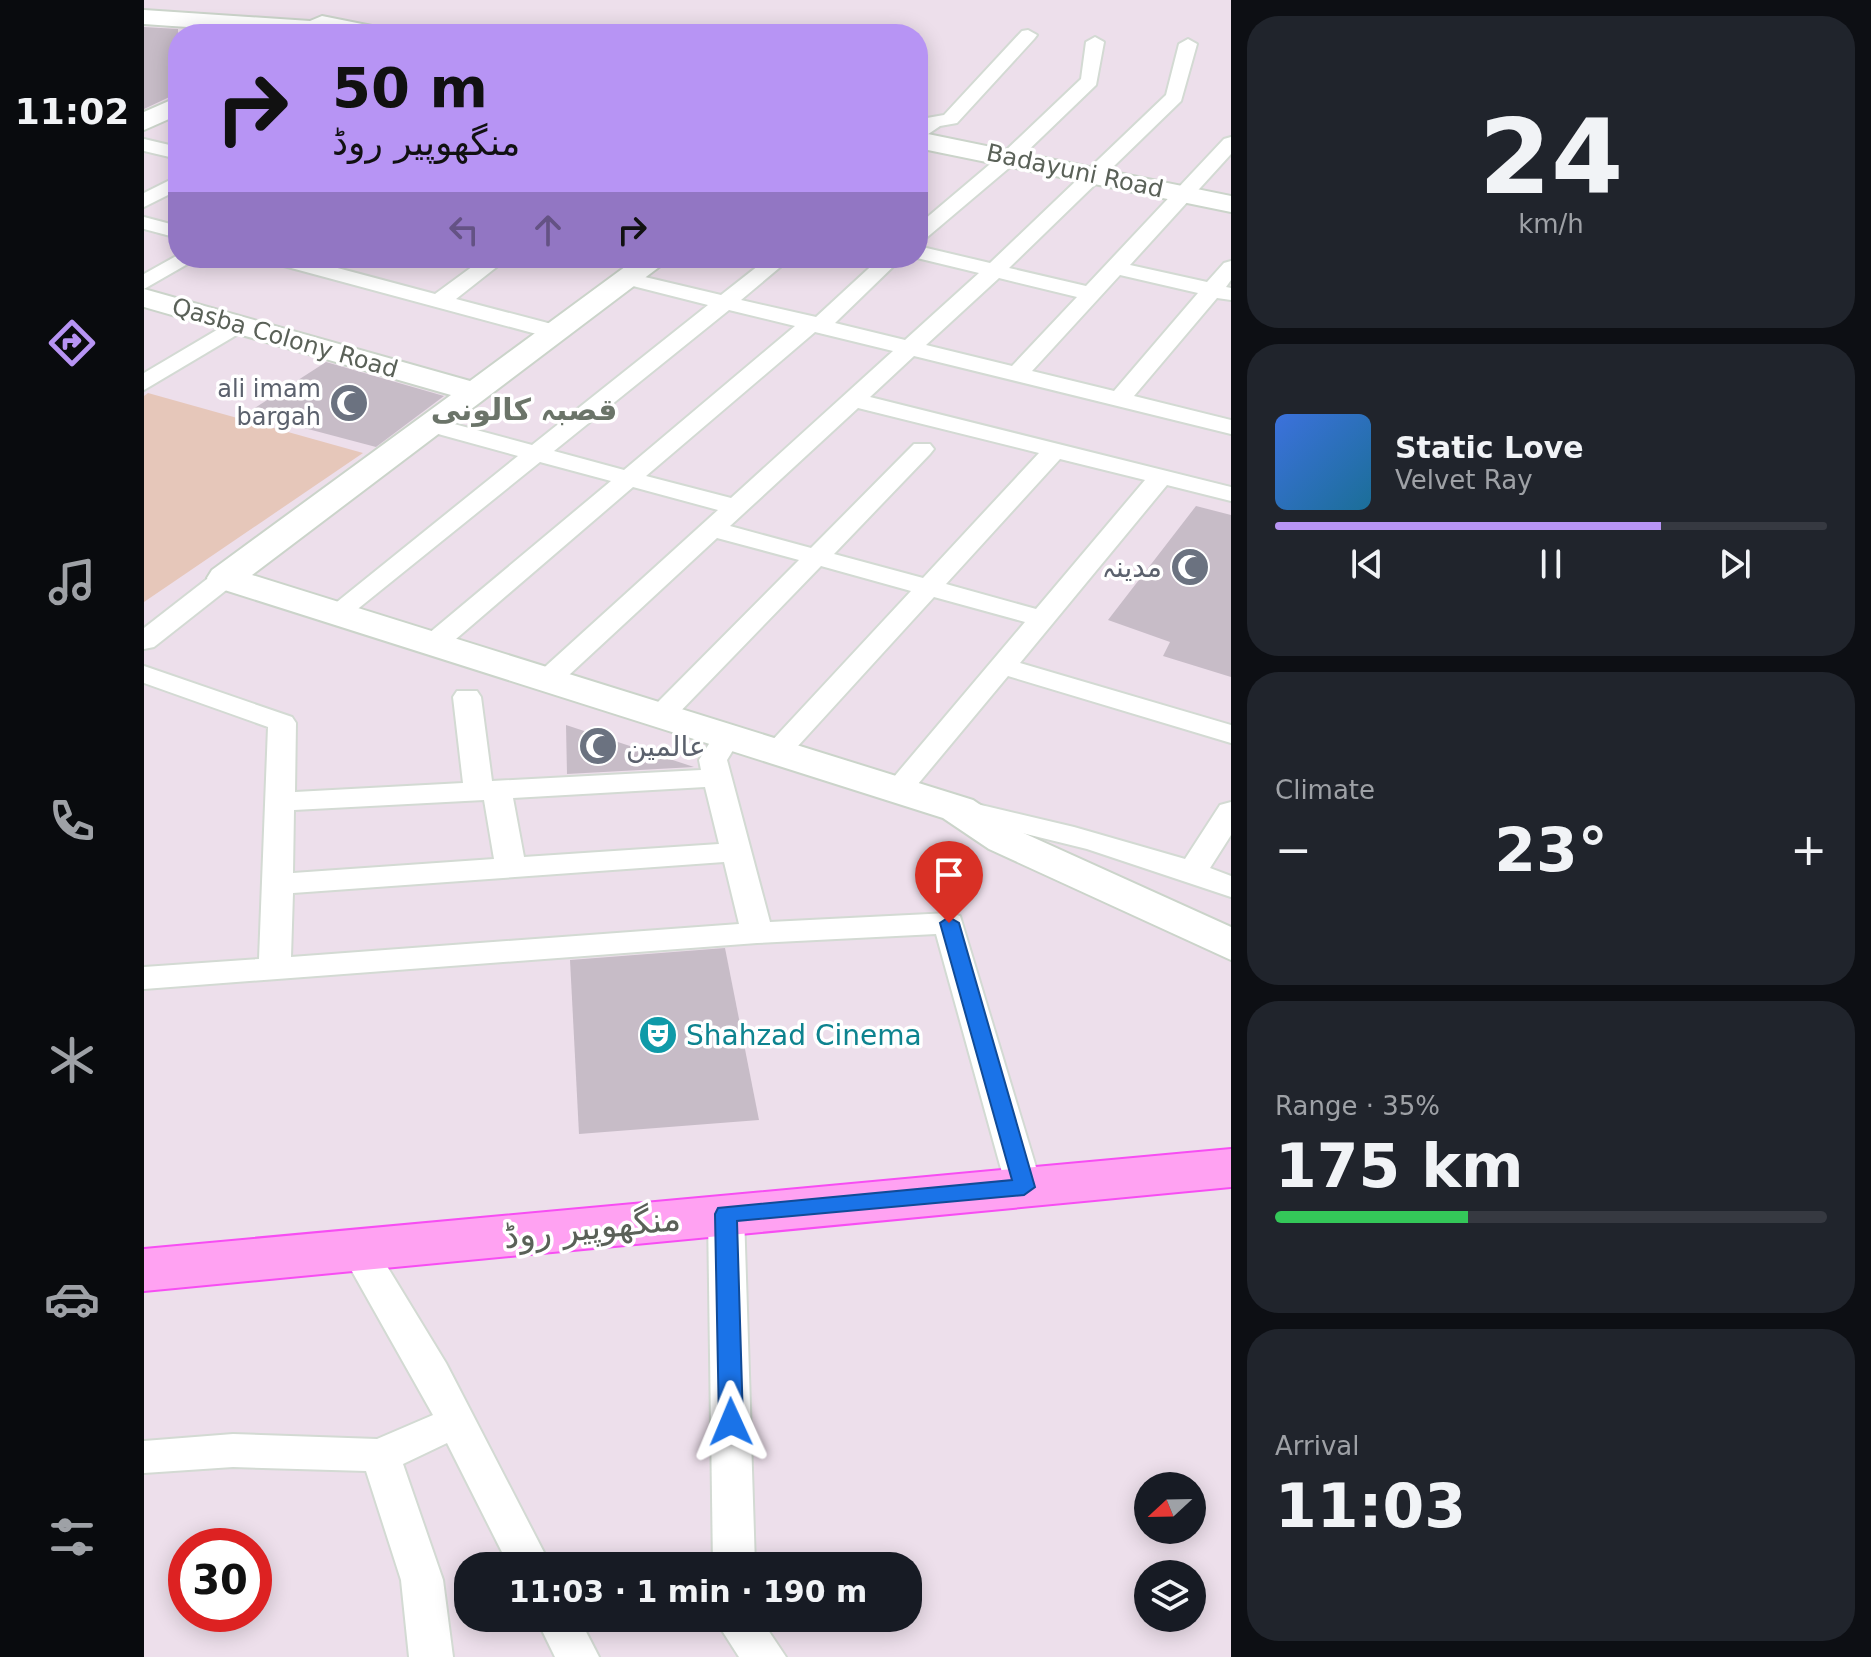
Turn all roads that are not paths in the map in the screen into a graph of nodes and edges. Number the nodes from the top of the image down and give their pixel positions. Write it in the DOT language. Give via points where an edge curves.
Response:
graph roads {
  1 [pos="144,17"];
  2 [pos="252,24"];
  3 [pos="1028,35"];
  4 [pos="1095,42"];
  5 [pos="1188,44"];
  6 [pos="168,110"];
  7 [pos="144,122"];
  8 [pos="928,129"];
  9 [pos="928,142"];
  10 [pos="1231,143"];
  11 [pos="144,145"];
  12 [pos="168,151"];
  13 [pos="1009,158"];
  14 [pos="1094,175"];
  15 [pos="168,188"];
  16 [pos="1184,194"];
  17 [pos="144,201"];
  18 [pos="1231,204"];
  19 [pos="144,223"];
  20 [pos="928,227"];
  21 [pos="168,229"];
  22 [pos="928,254"];
  23 [pos="1231,267"];
  24 [pos="170,268"];
  25 [pos="312,268"];
  26 [pos="328,268"];
  27 [pos="484,268"];
  28 [pos="643,268"];
  29 [pos="769,268"];
  30 [pos="880,268"];
  31 [pos="1116,268"];
  32 [pos="996,269"];
  33 [pos="323,271"];
  34 [pos="628,279"];
  35 [pos="144,283"];
  36 [pos="1221,292"];
  37 [pos="1091,294"];
  38 [pos="144,298"];
  39 [pos="439,301"];
  40 [pos="728,303"];
  41 [pos="816,324"];
  42 [pos="237,325"];
  43 [pos="555,332"];
  44 [pos="910,346"];
  45 [pos="1018,373"];
  46 [pos="149,375"];
  47 [pos="472,391"];
  48 [pos="851,399"];
  49 [pos="1120,399"];
  50 [pos="1231,401"];
  51 [pos="428,424"];
  52 [pos="1222,425"];
  53 [pos="922,449"];
  54 [pos="1055,450"];
  55 [pos="538,454"];
  56 [pos="1161,477"];
  57 [pos="629,478"];
  58 [pos="1231,494"];
  59 [pos="734,507"];
  60 [pos="711,528"];
  61 [pos="816,557"];
  62 [pos="225,578"];
  63 [pos="928,588"];
  64 [pos="335,614"];
  65 [pos="1042,619"];
  66 [pos="144,641"];
  67 [pos="432,645"];
  68 [pos="1002,666"];
  69 [pos="144,674"];
  70 [pos="546,681"];
  71 [pos="467,697"];
  72 [pos="660,716"];
  73 [pos="1231,734"];
  74 [pos="727,737"];
  75 [pos="777,752"];
  76 [pos="718,778"];
  77 [pos="488,790"];
  78 [pos="898,790"];
  79 [pos="280,802"];
  80 [pos="958,809"];
  81 [pos="1231,811"];
  82 [pos="737,852"];
  83 [pos="511,868"];
  84 [pos="1193,871"];
  85 [pos="278,884"];
  86 [pos="1231,887"];
  87 [pos="757,933"];
  88 [pos="1231,945"];
  89 [pos="275,967"];
  90 [pos="144,978"];
  91 [pos="1231,1168"];
  92 [pos="1024,1187"];
  93 [pos="726,1214"];
  94 [pos="358,1250"];
  95 [pos="144,1270"];
  96 [pos="456,1422"];
  97 [pos="380,1456"];
  98 [pos="144,1457"];
  99 [pos="523,1552"];
  100 [pos="734,1552"];
  101 [pos="564,1632"];
  102 [pos="745,1632"];
  103 [pos="431,1657"];
  104 [pos="577,1657"];
  105 [pos="764,1657"];
  1 -- 2 [label="street"];
  3 -- 8 [label="street" via="950,119 934,122"];
  4 -- 13 [label="street" via="1090,81"];
  5 -- 14 [label="street" via="1175,97"];
  6 -- 7 [label="street"];
  9 -- 13 [label="street, Badayuni Road"];
  10 -- 16 [label="street"];
  11 -- 12 [label="street"];
  13 -- 14 [label="street, Badayuni Road"];
  13 -- 20 [label="street"];
  14 -- 16 [label="street, Badayuni Road"];
  14 -- 32 [label="street"];
  15 -- 17 [label="street"];
  16 -- 18 [label="street, Badayuni Road"];
  16 -- 31 [label="street"];
  19 -- 21 [label="street"];
  22 -- 32 [label="street"];
  23 -- 36 [label="street"];
  24 -- 35 [label="street"];
  25 -- 33 [label="street"];
  26 -- 33 [label="street"];
  27 -- 39 [label="street"];
  28 -- 34 [label="street"];
  29 -- 40 [label="street"];
  30 -- 41 [label="street"];
  31 -- 36 [label="street"];
  31 -- 37 [label="street"];
  32 -- 37 [label="street"];
  32 -- 44 [label="street"];
  33 -- 39 [label="street"];
  34 -- 40 [label="street"];
  34 -- 43 [label="street"];
  36 -- 49 [label="street"];
  37 -- 45 [label="street"];
  38 -- 42 [label="street, Qasba Colony Road"];
  39 -- 43 [label="street"];
  40 -- 41 [label="street"];
  40 -- 55 [label="street"];
  41 -- 44 [label="street"];
  41 -- 57 [label="street"];
  42 -- 46 [label="street"];
  42 -- 47 [label="street, Qasba Colony Road"];
  43 -- 47 [label="street"];
  44 -- 45 [label="street"];
  44 -- 48 [label="street"];
  45 -- 49 [label="street"];
  47 -- 51 [label="street"];
  48 -- 54 [label="street"];
  48 -- 59 [label="street"];
  49 -- 52 [label="street"];
  50 -- 52 [label="street"];
  51 -- 55 [label="street"];
  51 -- 62 [label="street"];
  53 -- 61 [label="street"];
  54 -- 56 [label="street"];
  54 -- 63 [label="street"];
  55 -- 57 [label="street"];
  55 -- 64 [label="street"];
  56 -- 58 [label="street"];
  56 -- 65 [label="street"];
  57 -- 59 [label="street"];
  57 -- 67 [label="street"];
  59 -- 60 [label="street"];
  60 -- 61 [label="street"];
  60 -- 70 [label="street"];
  61 -- 63 [label="street"];
  61 -- 72 [label="street"];
  62 -- 64 [label="street"];
  62 -- 66 [label="street"];
  63 -- 65 [label="street"];
  63 -- 75 [label="street"];
  64 -- 67 [label="street"];
  65 -- 68 [label="street"];
  67 -- 70 [label="street"];
  68 -- 73 [label="street"];
  68 -- 78 [label="street"];
  69 -- 79 [label="street" via="282,723"];
  70 -- 72 [label="street"];
  71 -- 77 [label="street"];
  72 -- 74 [label="street"];
  74 -- 75 [label="street"];
  74 -- 76 [label="street" via="713,760"];
  75 -- 78 [label="street"];
  76 -- 77 [label="street"];
  76 -- 82 [label="street"];
  77 -- 79 [label="street"];
  77 -- 83 [label="street"];
  78 -- 80 [label="street"];
  79 -- 85 [label="street"];
  80 -- 84 [label="street" via="1045,827"];
  80 -- 88 [label="street" via="1004,840"];
  81 -- 84 [label="street"];
  82 -- 83 [label="street"];
  82 -- 87 [label="street"];
  83 -- 85 [label="street"];
  84 -- 86 [label="street"];
  85 -- 89 [label="street"];
  87 -- 89 [label="street"];
  87 -- 92 [label="street" via="949,923"];
  89 -- 90 [label="street"];
  91 -- 92 [label="main road, منگھوپیر روڈ"];
  92 -- 93 [label="main road, منگھوپیر روڈ"];
  93 -- 94 [label="main road, منگھوپیر روڈ"];
  93 -- 100 [label="street"];
  94 -- 95 [label="main road, منگھوپیر روڈ"];
  94 -- 96 [label="street"];
  96 -- 97 [label="street"];
  96 -- 99 [label="street"];
  97 -- 98 [label="street" via="192,1450"];
  97 -- 103 [label="street" via="412,1537 432,1631"];
  101 -- 104 [label="street"];
  102 -- 105 [label="street"];
}
